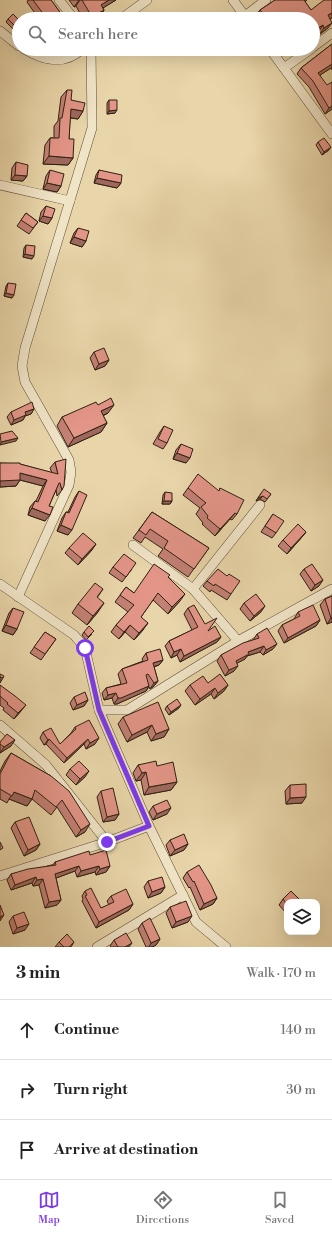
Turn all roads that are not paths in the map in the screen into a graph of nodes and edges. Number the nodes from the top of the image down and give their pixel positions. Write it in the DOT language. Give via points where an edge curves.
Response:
graph roads {
  1 [pos="59,0"];
  2 [pos="147,0"];
  3 [pos="233,0"];
  4 [pos="266,0"];
  5 [pos="68,12"];
  6 [pos="131,12"];
  7 [pos="242,12"];
  8 [pos="252,12"];
  9 [pos="0,31"];
  10 [pos="332,33"];
  11 [pos="12,40"];
  12 [pos="320,42"];
  13 [pos="40,56"];
  14 [pos="75,56"];
  15 [pos="91,56"];
  16 [pos="275,56"];
  17 [pos="300,56"];
  18 [pos="284,68"];
  19 [pos="330,128"];
  20 [pos="0,185"];
  21 [pos="70,201"];
  22 [pos="260,505"];
  23 [pos="133,545"];
  24 [pos="0,584"];
  25 [pos="332,589"];
  26 [pos="193,590"];
  27 [pos="18,597"];
  28 [pos="238,641"];
  29 [pos="99,710"];
  30 [pos="0,725"];
  31 [pos="149,826"];
  32 [pos="107,842"];
  33 [pos="0,876"];
  34 [pos="183,895"];
  35 [pos="97,947"];
  36 [pos="226,947"];
  1 -- 5 [label="street"];
  2 -- 6 [label="street"];
  3 -- 7 [label="street"];
  4 -- 8 [label="street"];
  9 -- 11 [label="street"];
  10 -- 12 [label="street"];
  13 -- 14 [label="street" via="60,61"];
  15 -- 21 [label="street" via="92,128"];
  16 -- 18 [label="street"];
  17 -- 18 [label="street"];
  18 -- 19 [label="street"];
  20 -- 21 [label="street"];
  21 -- 27 [label="street" via="25,348 22,366 25,382 69,460 71,472 69,485"];
  22 -- 26 [label="street"];
  23 -- 26 [label="street"];
  24 -- 27 [label="street"];
  25 -- 28 [label="street"];
  26 -- 28 [label="street"];
  27 -- 29 [label="street" via="74,635 85,648"];
  28 -- 29 [label="street" via="127,710"];
  29 -- 31 [label="street"];
  30 -- 32 [label="street" via="46,765"];
  31 -- 32 [label="street"];
  31 -- 34 [label="street"];
  32 -- 33 [label="street"];
  34 -- 35 [label="street"];
  34 -- 36 [label="street" via="196,922"];
}
